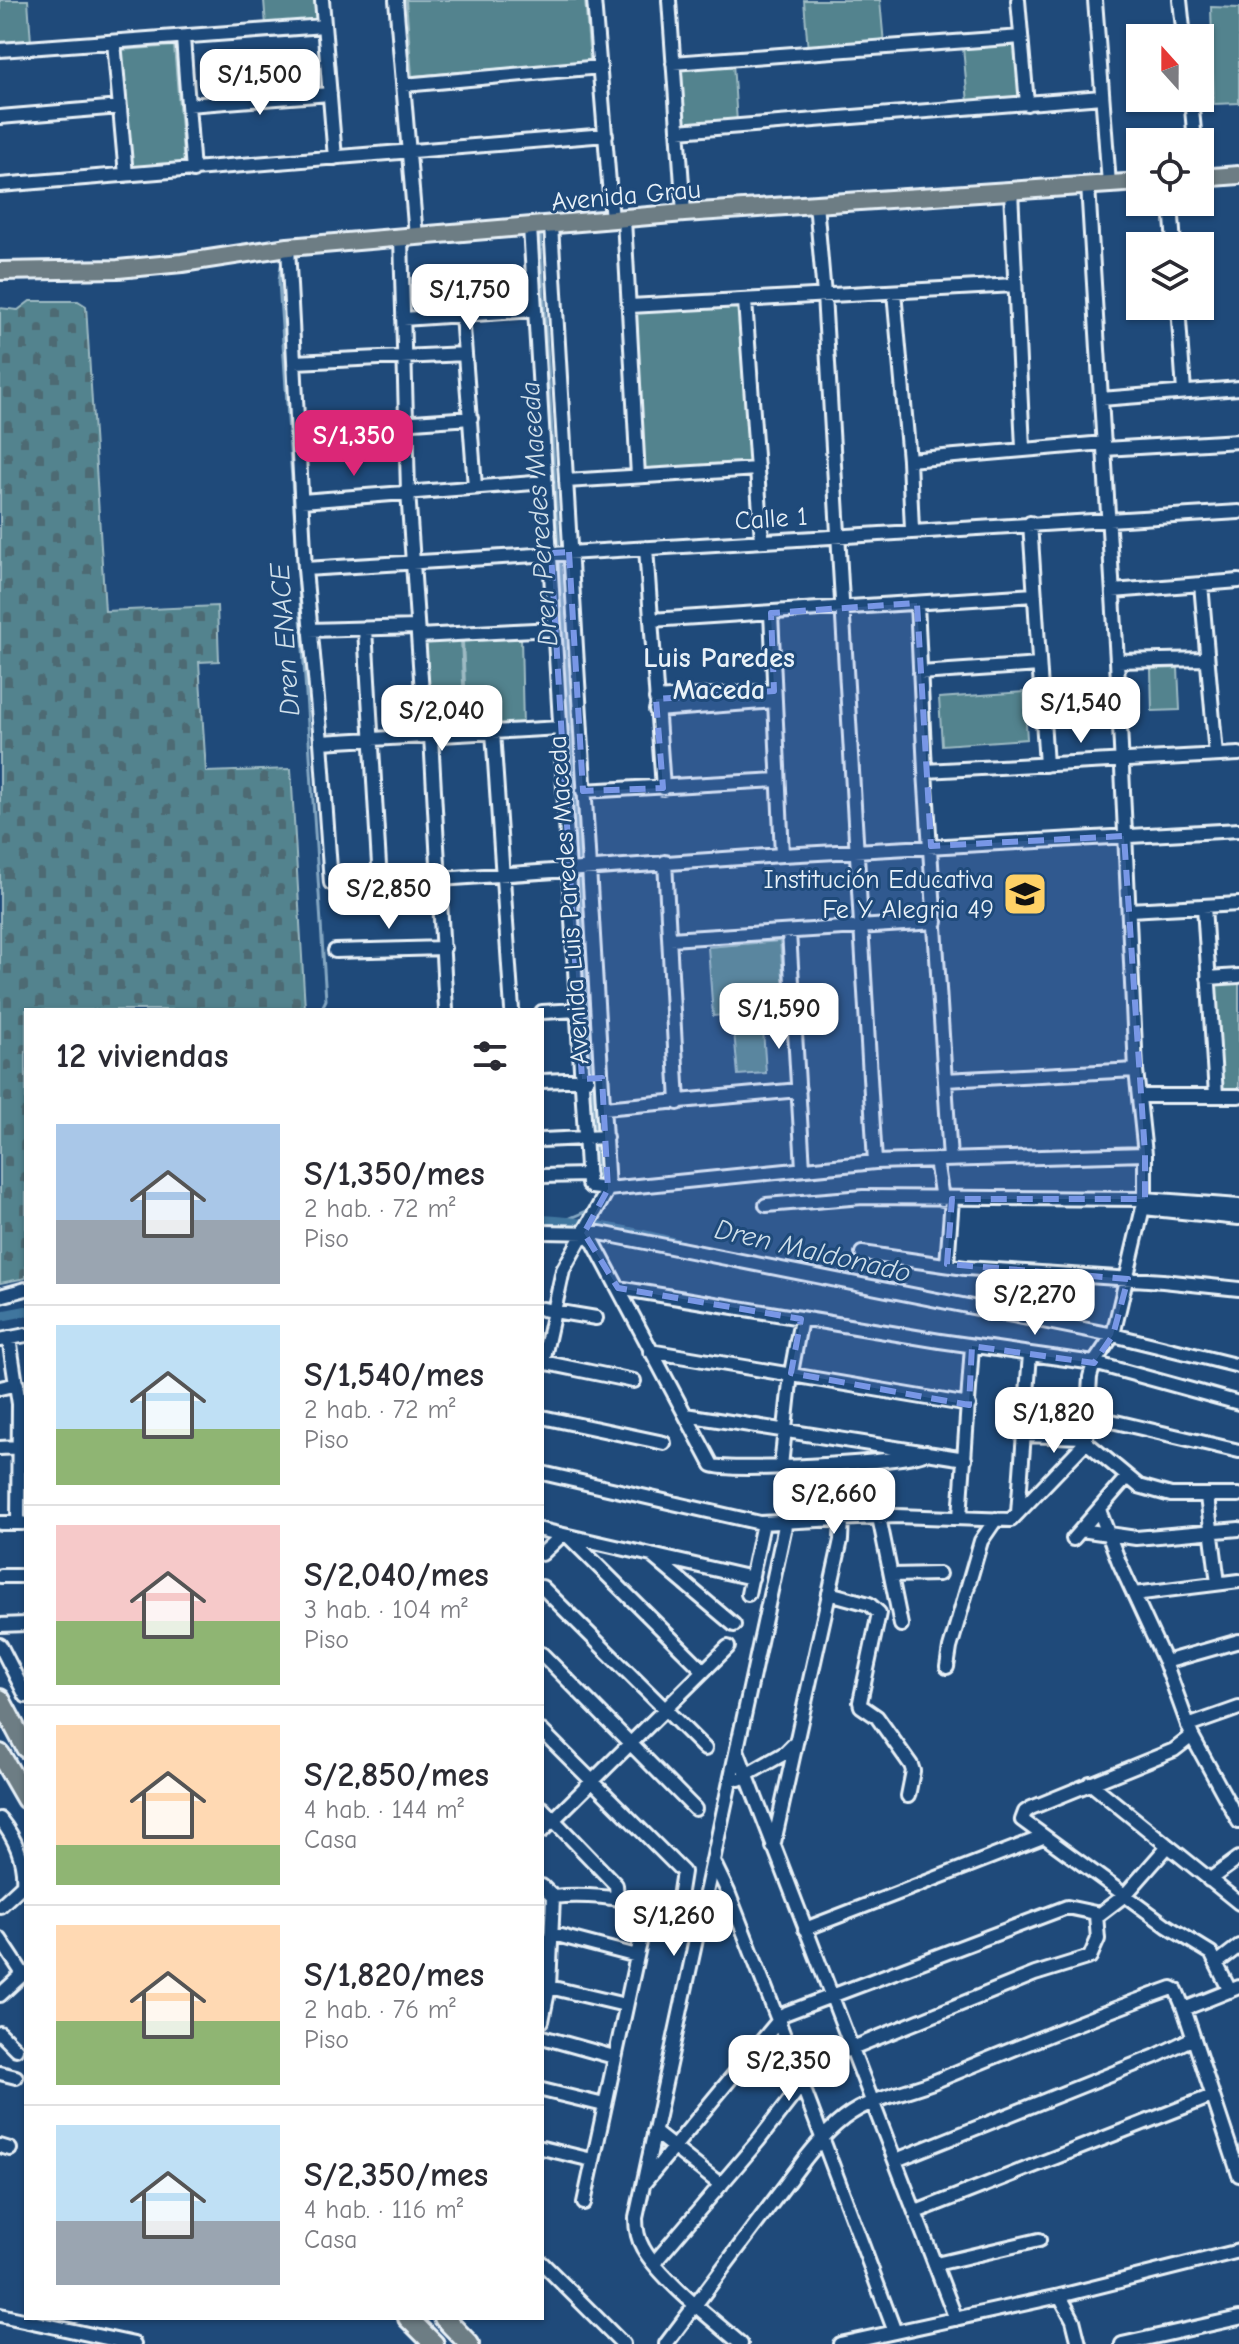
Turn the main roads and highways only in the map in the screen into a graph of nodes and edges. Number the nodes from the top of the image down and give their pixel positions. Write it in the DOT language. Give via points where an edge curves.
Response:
graph roads {
  1 [pos="1239,175"];
  2 [pos="1214,177"];
  3 [pos="1126,183"];
  4 [pos="118,269"];
  5 [pos="0,271"];
  6 [pos="0,282"];
  7 [pos="0,1699"];
  8 [pos="24,1744"];
  9 [pos="0,1754"];
  10 [pos="24,1796"];
  11 [pos="410,2320"];
  12 [pos="446,2320"];
  13 [pos="434,2344"];
  14 [pos="469,2344"];
  1 -- 2 [label="main road"];
  3 -- 4 [label="main road, Avenida Grau" via="684,213 288,247"];
  4 -- 5 [label="main road, Avenida Grau"];
  4 -- 6 [label="main road, Avenida Grau"];
  7 -- 8 [label="highway"];
  9 -- 10 [label="highway"];
  11 -- 13 [label="highway"];
  12 -- 14 [label="highway"];
}
